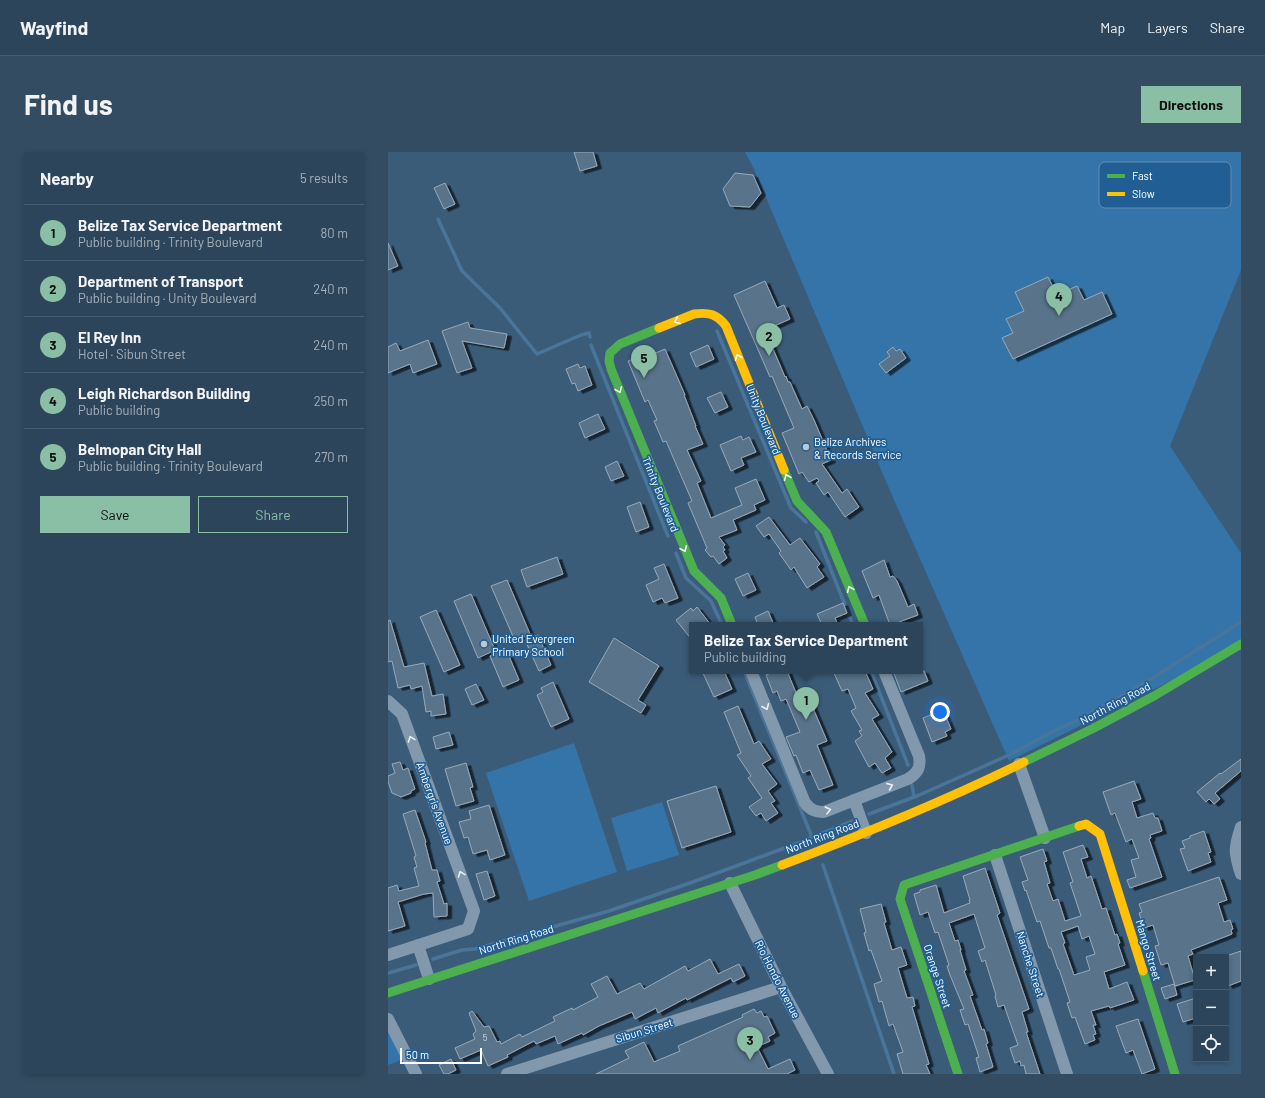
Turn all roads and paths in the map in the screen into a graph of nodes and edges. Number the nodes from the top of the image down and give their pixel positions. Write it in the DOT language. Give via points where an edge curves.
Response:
graph roads {
  1 [pos="610,353"];
  2 [pos="731,622"];
  3 [pos="864,622"];
  4 [pos="1241,644"];
  5 [pos="752,674"];
  6 [pos="885,674"];
  7 [pos="388,701"];
  8 [pos="1019,764"];
  9 [pos="854,800"];
  10 [pos="1241,827"];
  11 [pos="866,833"];
  12 [pos="1045,838"];
  13 [pos="995,855"];
  14 [pos="1241,874"];
  15 [pos="730,883"];
  16 [pos="418,945"];
  17 [pos="388,955"];
  18 [pos="429,979"];
  19 [pos="781,987"];
  20 [pos="388,993"];
  21 [pos="388,1019"];
  22 [pos="416,1074"];
  23 [pos="507,1074"];
  24 [pos="828,1074"];
  25 [pos="958,1074"];
  26 [pos="1067,1074"];
  27 [pos="1175,1074"];
  1 -- 2 [label="street, Trinity Boulevard, one-way" via="611,369 691,565 721,598"];
  3 -- 1 [label="street, Unity Boulevard, one-way" via="826,532 797,501 721,319 714,313 694,314 620,344"];
  4 -- 8 [label="street, North Ring Road" via="1092,730"];
  5 -- 9 [label="street, one-way" via="809,808 816,812 824,812"];
  9 -- 6 [label="street, one-way" via="908,779 918,770 920,763"];
  16 -- 7 [label="street, Ambergris Avenue, one-way" via="468,929 474,911 402,714"];
  8 -- 11 [label="street, North Ring Road"];
  8 -- 12 [label="street"];
  9 -- 11 [label="street"];
  10 -- 14 [label="street" via="1235,846 1235,857"];
  11 -- 15 [label="street, North Ring Road"];
  12 -- 13 [label="street"];
  12 -- 27 [label="street, Mango Street" via="1086,824 1100,834"];
  13 -- 25 [label="street, Orange Street" via="904,885 900,899"];
  13 -- 26 [label="street, Nanche Street"];
  15 -- 18 [label="street, North Ring Road"];
  15 -- 19 [label="street, Rio Hondo Avenue"];
  16 -- 17 [label="street"];
  16 -- 18 [label="street"];
  18 -- 20 [label="street, North Ring Road"];
  19 -- 23 [label="street, Sibun Street"];
  19 -- 24 [label="street, Rio Hondo Avenue"];
  21 -- 22 [label="street"];
}
